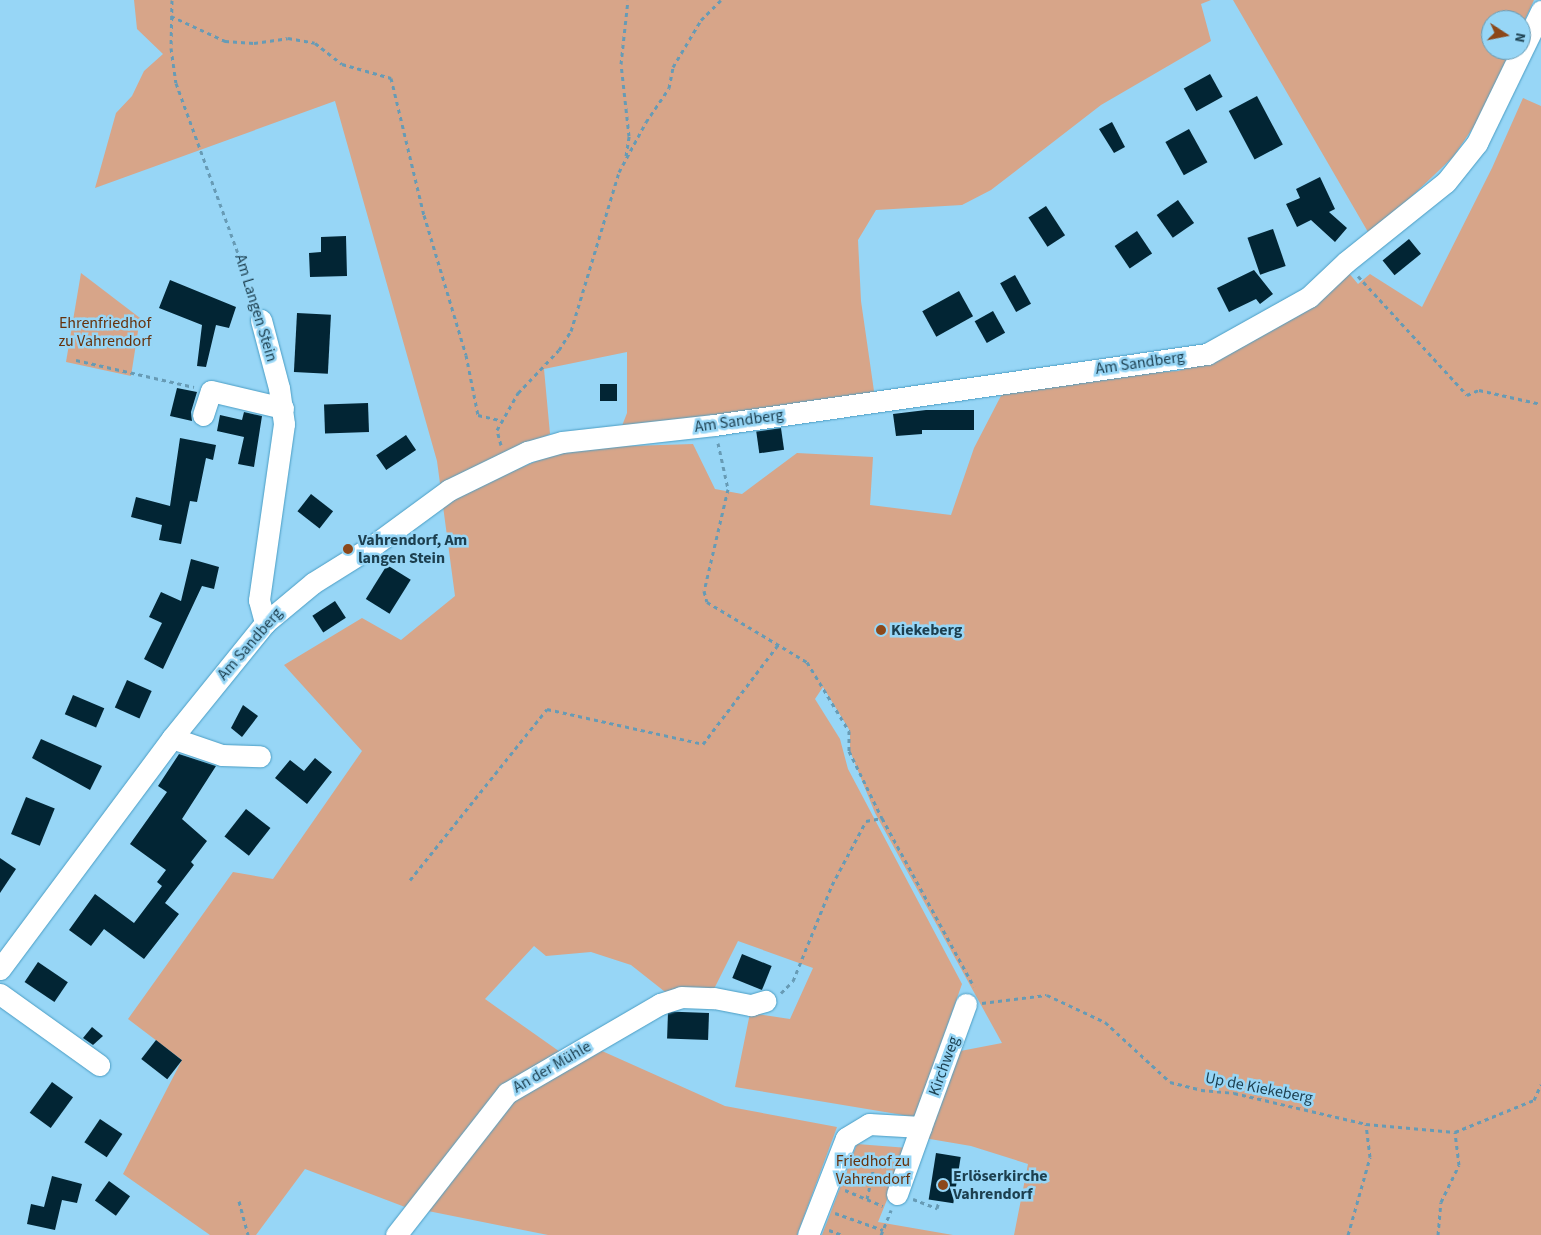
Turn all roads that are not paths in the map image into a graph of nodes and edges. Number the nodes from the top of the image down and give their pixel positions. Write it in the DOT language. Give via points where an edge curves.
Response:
graph roads {
  1 [pos="1541,11"];
  2 [pos="261,320"];
  3 [pos="282,408"];
  4 [pos="203,415"];
  5 [pos="265,623"];
  6 [pos="172,738"];
  7 [pos="260,756"];
  8 [pos="0,969"];
  9 [pos="0,994"];
  10 [pos="765,1001"];
  11 [pos="975,1004"];
  12 [pos="99,1065"];
  13 [pos="921,1127"];
  14 [pos="894,1202"];
  15 [pos="396,1235"];
  16 [pos="808,1235"];
  1 -- 5 [label="street, Am Sandberg" via="1477,143 1446,182 1346,262 1309,297 1207,354 714,425 562,442 499,464 449,490 374,545 313,583"];
  2 -- 3 [label="street, Am Langen Stein"];
  3 -- 4 [label="street" via="211,391"];
  3 -- 5 [label="street, Am Langen Stein" via="284,424 259,600"];
  5 -- 6 [label="street, Am Sandberg"];
  6 -- 7 [label="street" via="222,754"];
  6 -- 8 [label="street, Am Sandberg"];
  9 -- 12 [label="street"];
  10 -- 15 [label="street, An der Mühle" via="751,1005 714,998 681,997 660,1004 507,1094"];
  11 -- 13 [label="street, Kirchweg"];
  13 -- 14 [label="street, Kirchweg"];
  13 -- 16 [label="street" via="869,1124 846,1138"];
}
